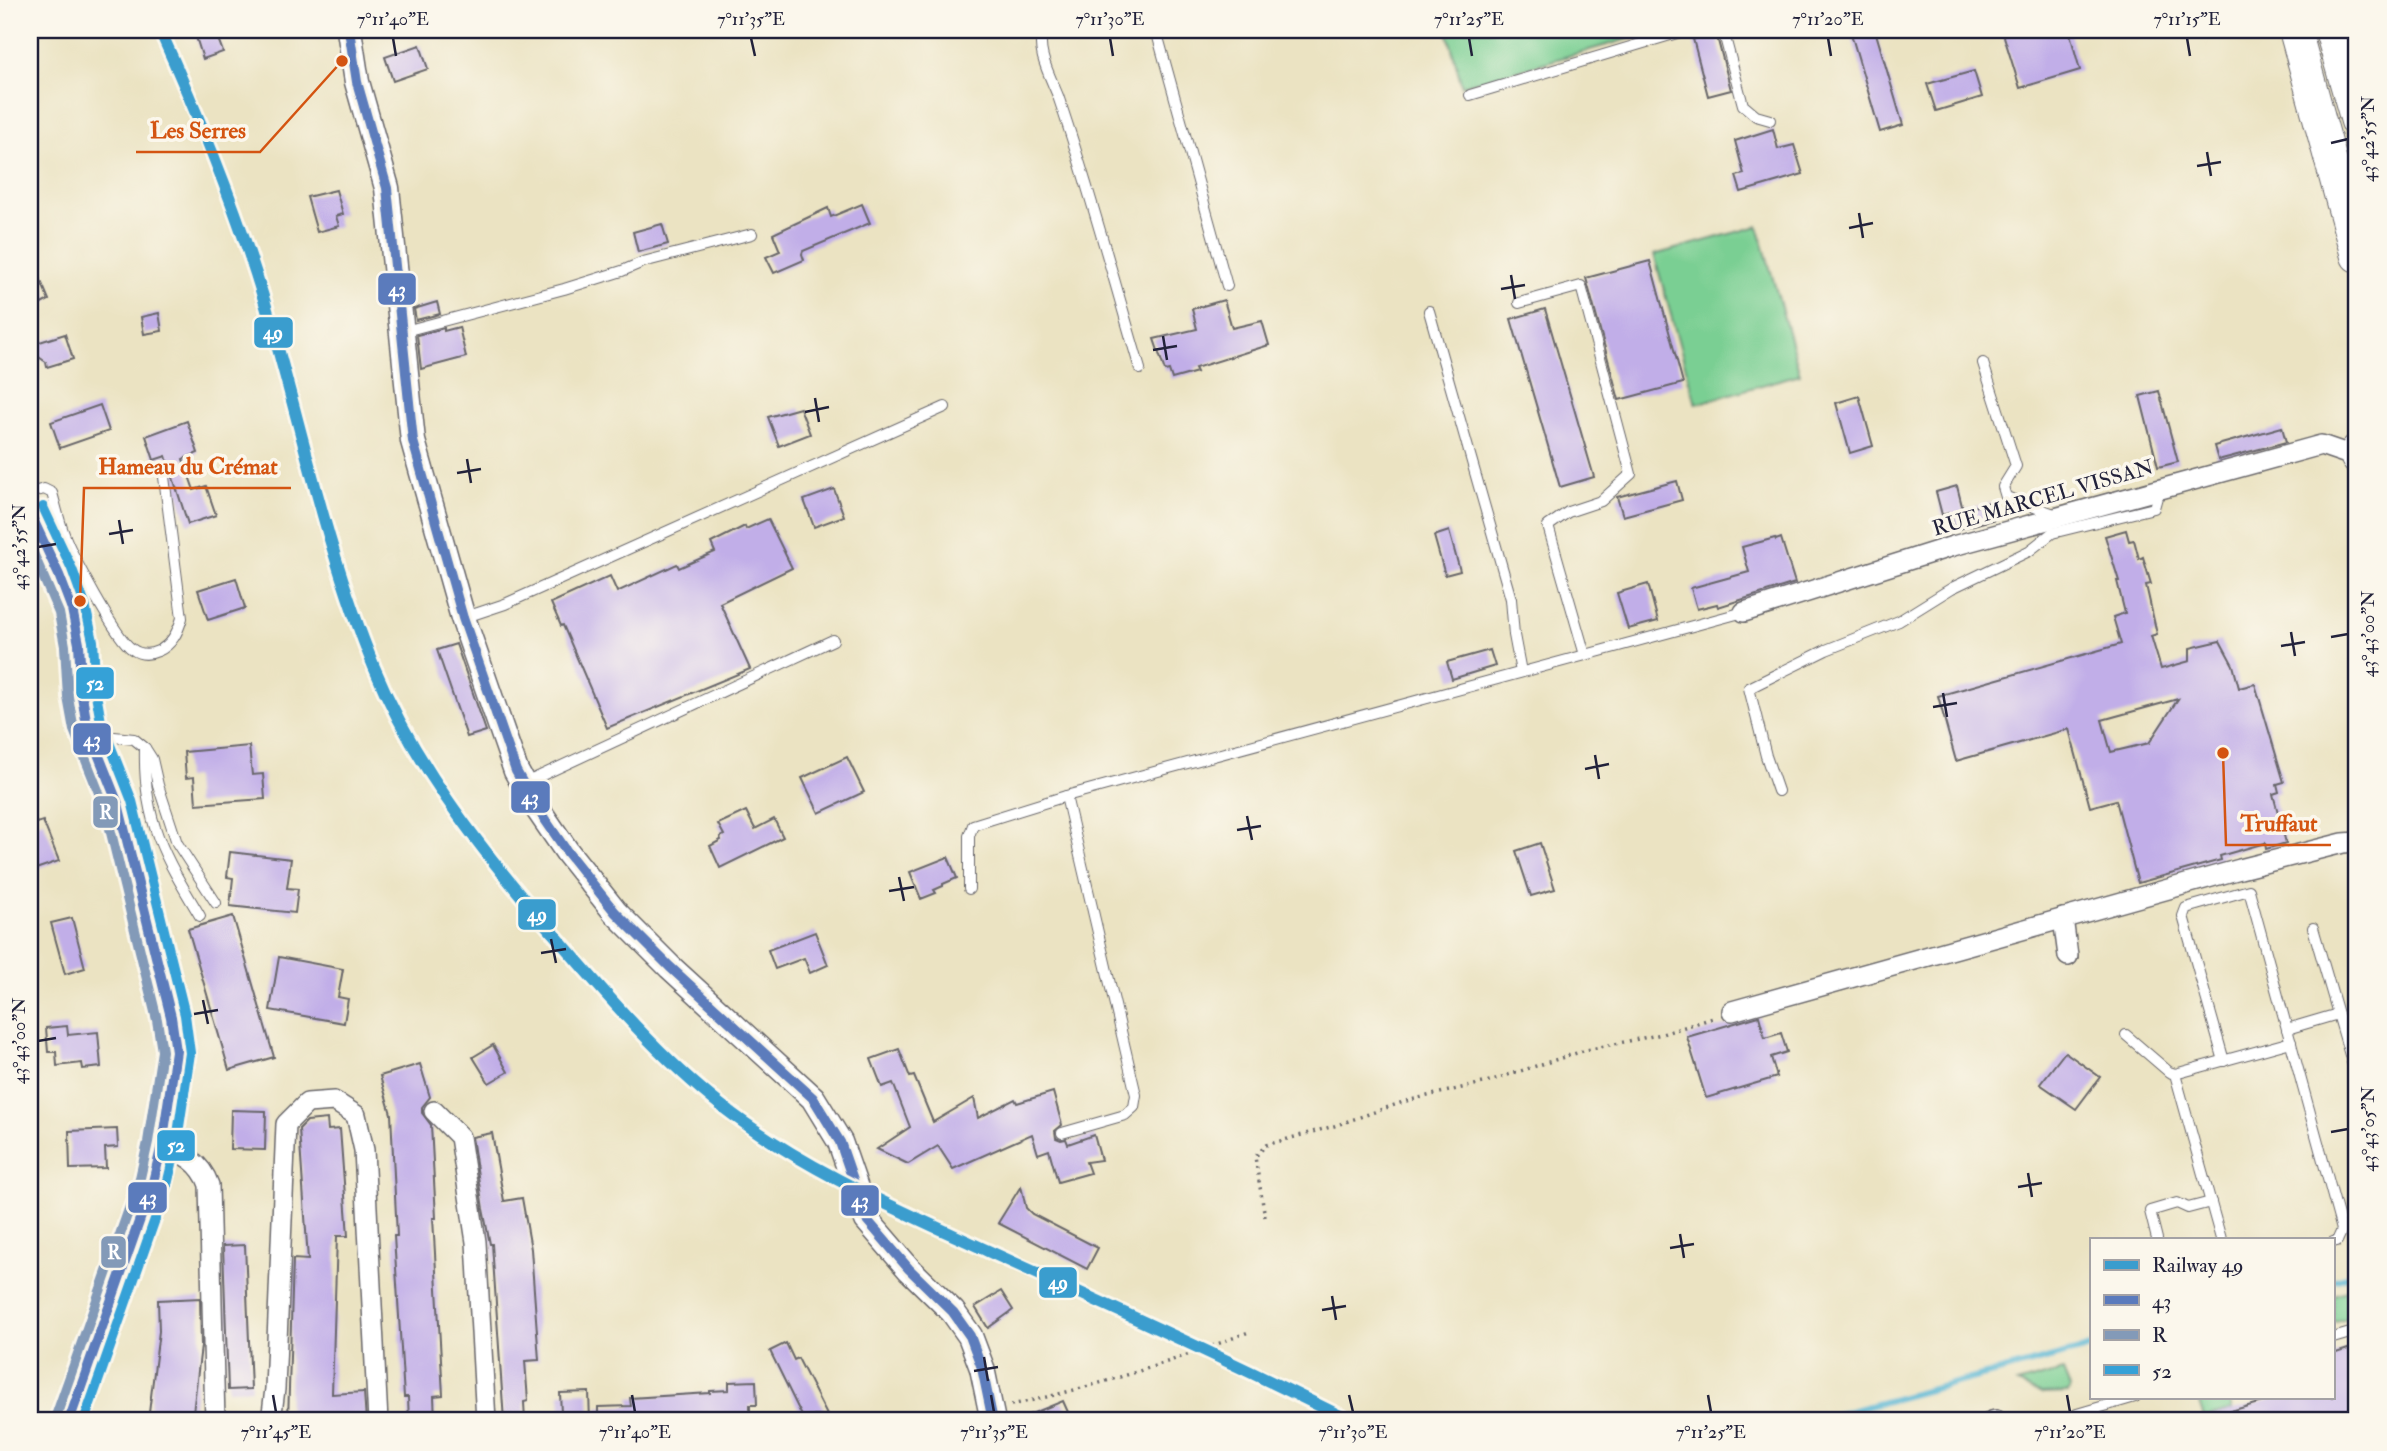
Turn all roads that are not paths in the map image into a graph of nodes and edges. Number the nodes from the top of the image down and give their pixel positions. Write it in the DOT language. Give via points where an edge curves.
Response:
graph roads {
  1 [pos="349,30"];
  2 [pos="1044,30"];
  3 [pos="1156,30"];
  4 [pos="1687,30"];
  5 [pos="1723,30"];
  6 [pos="2295,30"];
  7 [pos="2331,30"];
  8 [pos="1470,95"];
  9 [pos="1770,120"];
  10 [pos="2357,121"];
  11 [pos="752,234"];
  12 [pos="2357,256"];
  13 [pos="1227,286"];
  14 [pos="1519,303"];
  15 [pos="1429,311"];
  16 [pos="401,332"];
  17 [pos="1983,363"];
  18 [pos="1140,369"];
  19 [pos="945,407"];
  20 [pos="2357,455"];
  21 [pos="164,477"];
  22 [pos="2159,490"];
  23 [pos="30,493"];
  24 [pos="30,513"];
  25 [pos="2061,516"];
  26 [pos="1744,611"];
  27 [pos="463,618"];
  28 [pos="833,640"];
  29 [pos="1585,655"];
  30 [pos="1521,672"];
  31 [pos="93,743"];
  32 [pos="145,748"];
  33 [pos="523,784"];
  34 [pos="1778,791"];
  35 [pos="1066,796"];
  36 [pos="2357,842"];
  37 [pos="969,889"];
  38 [pos="216,903"];
  39 [pos="200,916"];
  40 [pos="2063,918"];
  41 [pos="2313,928"];
  42 [pos="2068,956"];
  43 [pos="1732,1012"];
  44 [pos="2338,1014"];
  45 [pos="2287,1029"];
  46 [pos="2126,1035"];
  47 [pos="2291,1041"];
  48 [pos="2224,1061"];
  49 [pos="2175,1074"];
  50 [pos="2357,1079"];
  51 [pos="434,1111"];
  52 [pos="1062,1133"];
  53 [pos="162,1145"];
  54 [pos="2211,1202"];
  55 [pos="2157,1238"];
  56 [pos="2221,1238"];
  57 [pos="2334,1242"];
  58 [pos="2357,1331"];
  59 [pos="2334,1338"];
  60 [pos="2132,1398"];
  61 [pos="992,1415"];
  62 [pos="69,1421"];
  63 [pos="215,1421"];
  64 [pos="271,1421"];
  65 [pos="378,1421"];
  66 [pos="486,1421"];
  67 [pos="1994,1421"];
  68 [pos="2045,1421"];
  69 [pos="2067,1421"];
  1 -- 16 [label="street" via="357,82 387,188"];
  2 -- 18 [label="lane" via="1043,54"];
  3 -- 13 [label="lane"];
  4 -- 8 [label="lane"];
  5 -- 9 [label="lane" via="1743,105"];
  6 -- 12 [label="main road"];
  7 -- 10 [label="main road"];
  11 -- 16 [label="lane"];
  14 -- 29 [label="lane" via="1581,286 1632,474 1601,501 1568,512 1548,526"];
  15 -- 30 [label="lane" via="1511,599"];
  16 -- 27 [label="street" via="414,441"];
  17 -- 25 [label="lane" via="2016,466 2003,486 2006,496"];
  19 -- 27 [label="lane" via="526,595"];
  20 -- 22 [label="street, RUE MARCEL VISSAN" via="2321,445"];
  21 -- 23 [label="lane" via="182,618 169,644 142,654 123,641 113,626 65,537 52,493 44,489"];
  22 -- 25 [label="street, RUE MARCEL VISSAN"];
  22 -- 34 [label="lane" via="2154,508 2052,533 2029,551 1952,588 1899,621 1749,688"];
  24 -- 31 [label="street" via="72,609 82,696"];
  25 -- 26 [label="street, RUE MARCEL VISSAN"];
  26 -- 29 [label="lane"];
  27 -- 33 [label="street"];
  28 -- 33 [label="lane"];
  29 -- 30 [label="lane"];
  30 -- 35 [label="lane"];
  31 -- 32 [label="lane" via="114,737 134,740"];
  31 -- 53 [label="street" via="121,816 171,1017 176,1051"];
  32 -- 38 [label="lane" via="177,843"];
  32 -- 39 [label="lane" via="146,789 160,844"];
  33 -- 61 [label="street" via="568,853 615,912 813,1098 840,1142 867,1220 970,1336"];
  35 -- 37 [label="lane" via="973,825"];
  35 -- 52 [label="lane" via="1136,1096 1134,1107 1125,1115"];
  36 -- 40 [label="street"];
  40 -- 42 [label="street"];
  40 -- 43 [label="street"];
  41 -- 44 [label="lane"];
  44 -- 45 [label="lane"];
  44 -- 50 [label="lane"];
  45 -- 47 [label="lane"];
  45 -- 48 [label="lane" via="2249,890 2186,908 2183,916"];
  46 -- 49 [label="lane"];
  47 -- 48 [label="lane"];
  47 -- 57 [label="lane" via="2342,1230"];
  48 -- 49 [label="lane"];
  49 -- 54 [label="lane"];
  51 -- 66 [label="street" via="460,1138 476,1242"];
  53 -- 62 [label="street"];
  53 -- 63 [label="street" via="196,1162 209,1185"];
  54 -- 55 [label="lane" via="2150,1210"];
  54 -- 56 [label="lane"];
  58 -- 59 [label="lane"];
  60 -- 69 [label="lane"];
  64 -- 65 [label="street" via="286,1124 307,1103 334,1101 356,1115 363,1150"];
  67 -- 68 [label="lane"];
}
